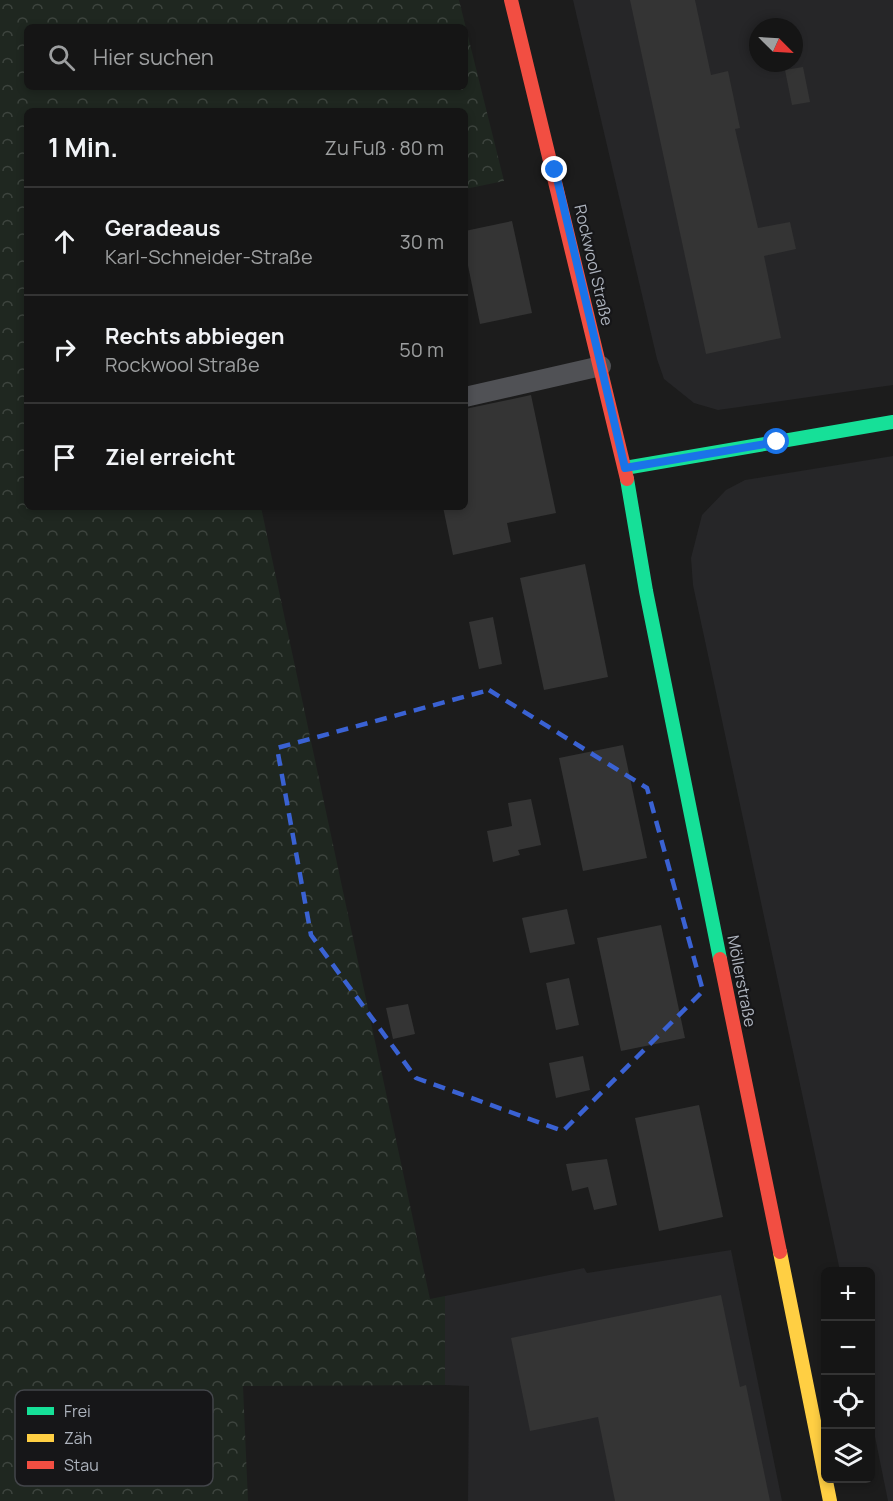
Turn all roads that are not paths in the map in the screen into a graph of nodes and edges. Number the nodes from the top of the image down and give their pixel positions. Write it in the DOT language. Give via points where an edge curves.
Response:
graph roads {
  1 [pos="511,0"];
  2 [pos="601,366"];
  3 [pos="468,396"];
  4 [pos="893,422"];
  5 [pos="625,468"];
  6 [pos="830,1501"];
  1 -- 2 [label="street, Rockwool Straße"];
  2 -- 3 [label="lane"];
  2 -- 5 [label="street, Rockwool Straße"];
  4 -- 5 [label="street"];
  5 -- 6 [label="street, Möllerstraße" via="646,591"];
}
